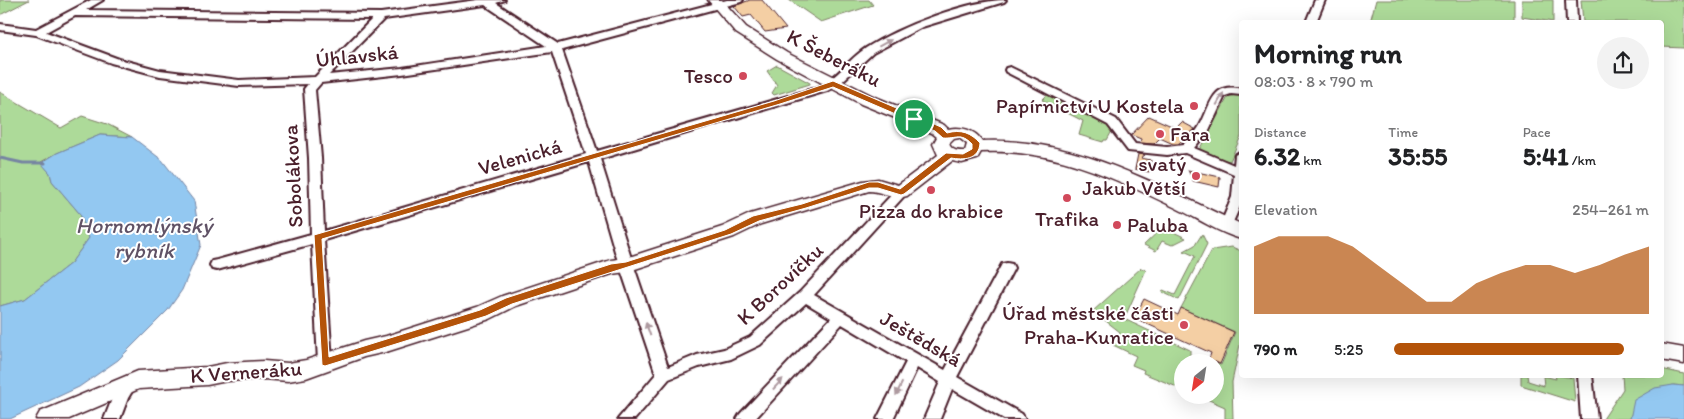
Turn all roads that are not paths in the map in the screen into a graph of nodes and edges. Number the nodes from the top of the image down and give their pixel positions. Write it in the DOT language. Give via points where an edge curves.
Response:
graph roads {
  1 [pos="98,0"];
  2 [pos="427,0"];
  3 [pos="738,0"];
  4 [pos="1002,0"];
  5 [pos="1320,0"];
  6 [pos="1571,0"];
  7 [pos="493,1"];
  8 [pos="717,3"];
  9 [pos="426,11"];
  10 [pos="72,13"];
  11 [pos="381,16"];
  12 [pos="1313,20"];
  13 [pos="1572,20"];
  14 [pos="0,27"];
  15 [pos="38,32"];
  16 [pos="556,48"];
  17 [pos="1010,70"];
  18 [pos="318,80"];
  19 [pos="833,84"];
  20 [pos="1239,92"];
  21 [pos="946,136"];
  22 [pos="976,146"];
  23 [pos="1186,149"];
  24 [pos="949,155"];
  25 [pos="593,157"];
  26 [pos="1239,172"];
  27 [pos="901,192"];
  28 [pos="1233,225"];
  29 [pos="317,237"];
  30 [pos="217,265"];
  31 [pos="626,265"];
  32 [pos="1007,268"];
  33 [pos="805,296"];
  34 [pos="840,317"];
  35 [pos="1664,353"];
  36 [pos="1684,356"];
  37 [pos="914,360"];
  38 [pos="325,362"];
  39 [pos="664,375"];
  40 [pos="1585,378"];
  41 [pos="948,379"];
  42 [pos="130,383"];
  43 [pos="47,419"];
  44 [pos="112,419"];
  45 [pos="626,419"];
  46 [pos="744,419"];
  47 [pos="885,419"];
  48 [pos="932,419"];
  49 [pos="1016,419"];
  50 [pos="1590,419"];
  1 -- 10 [label="street"];
  2 -- 9 [label="street"];
  3 -- 8 [label="street, Úhlavská"];
  19 -- 4 [label="street, one-way" via="869,51 918,25"];
  5 -- 12 [label="street"];
  6 -- 13 [label="street"];
  7 -- 9 [label="street"];
  7 -- 16 [label="street"];
  8 -- 16 [label="street, Úhlavská"];
  8 -- 19 [label="street, K Šeberáku" via="740,30"];
  9 -- 11 [label="street"];
  10 -- 11 [label="street"];
  10 -- 15 [label="street"];
  11 -- 18 [label="street, Sobolákova"];
  14 -- 15 [label="street, Úhlavská"];
  15 -- 18 [label="street, Úhlavská" via="115,61 160,73 239,83"];
  16 -- 18 [label="street, Úhlavská"];
  16 -- 25 [label="street"];
  17 -- 23 [label="street" via="1112,122 1132,148"];
  18 -- 29 [label="street, Sobolákova" via="309,89"];
  19 -- 21 [label="street, K Šeberáku" via="938,129"];
  19 -- 25 [label="street, Velenická"];
  23 -- 20 [label="street, one-way" via="1203,130 1221,94 1226,90"];
  21 -- 22 [label="street" via="964,134 972,138"];
  21 -- 24 [label="street" via="941,147"];
  22 -- 24 [label="street" via="974,152 967,156"];
  22 -- 28 [label="street" via="1012,145 1041,149 1089,163"];
  23 -- 26 [label="street"];
  24 -- 27 [label="street, K Borovíčku"];
  25 -- 29 [label="street, Velenická"];
  25 -- 31 [label="street"];
  26 -- 28 [label="street"];
  27 -- 31 [label="street, K Verneráku" via="869,185 756,219 728,232"];
  27 -- 33 [label="street, K Borovíčku"];
  29 -- 30 [label="street, Velenická"];
  29 -- 38 [label="street, Sobolákova"];
  31 -- 38 [label="street, K Verneráku" via="611,267 483,313"];
  39 -- 31 [label="street, one-way"];
  32 -- 41 [label="street"];
  33 -- 34 [label="street, Ještědská"];
  33 -- 39 [label="street, K Borovíčku" via="755,341 726,356 697,361"];
  34 -- 37 [label="street, Ještědská"];
  46 -- 34 [label="street, one-way"];
  35 -- 36 [label="street"];
  37 -- 41 [label="street, Ještědská"];
  37 -- 47 [label="street, one-way"];
  38 -- 42 [label="street, K Verneráku" via="288,372 242,370"];
  39 -- 45 [label="street, K Borovíčku"];
  40 -- 50 [label="street"];
  41 -- 48 [label="street"];
  41 -- 49 [label="street, Ještědská"];
  42 -- 43 [label="street, K Verneráku"];
  42 -- 44 [label="street"];
}
